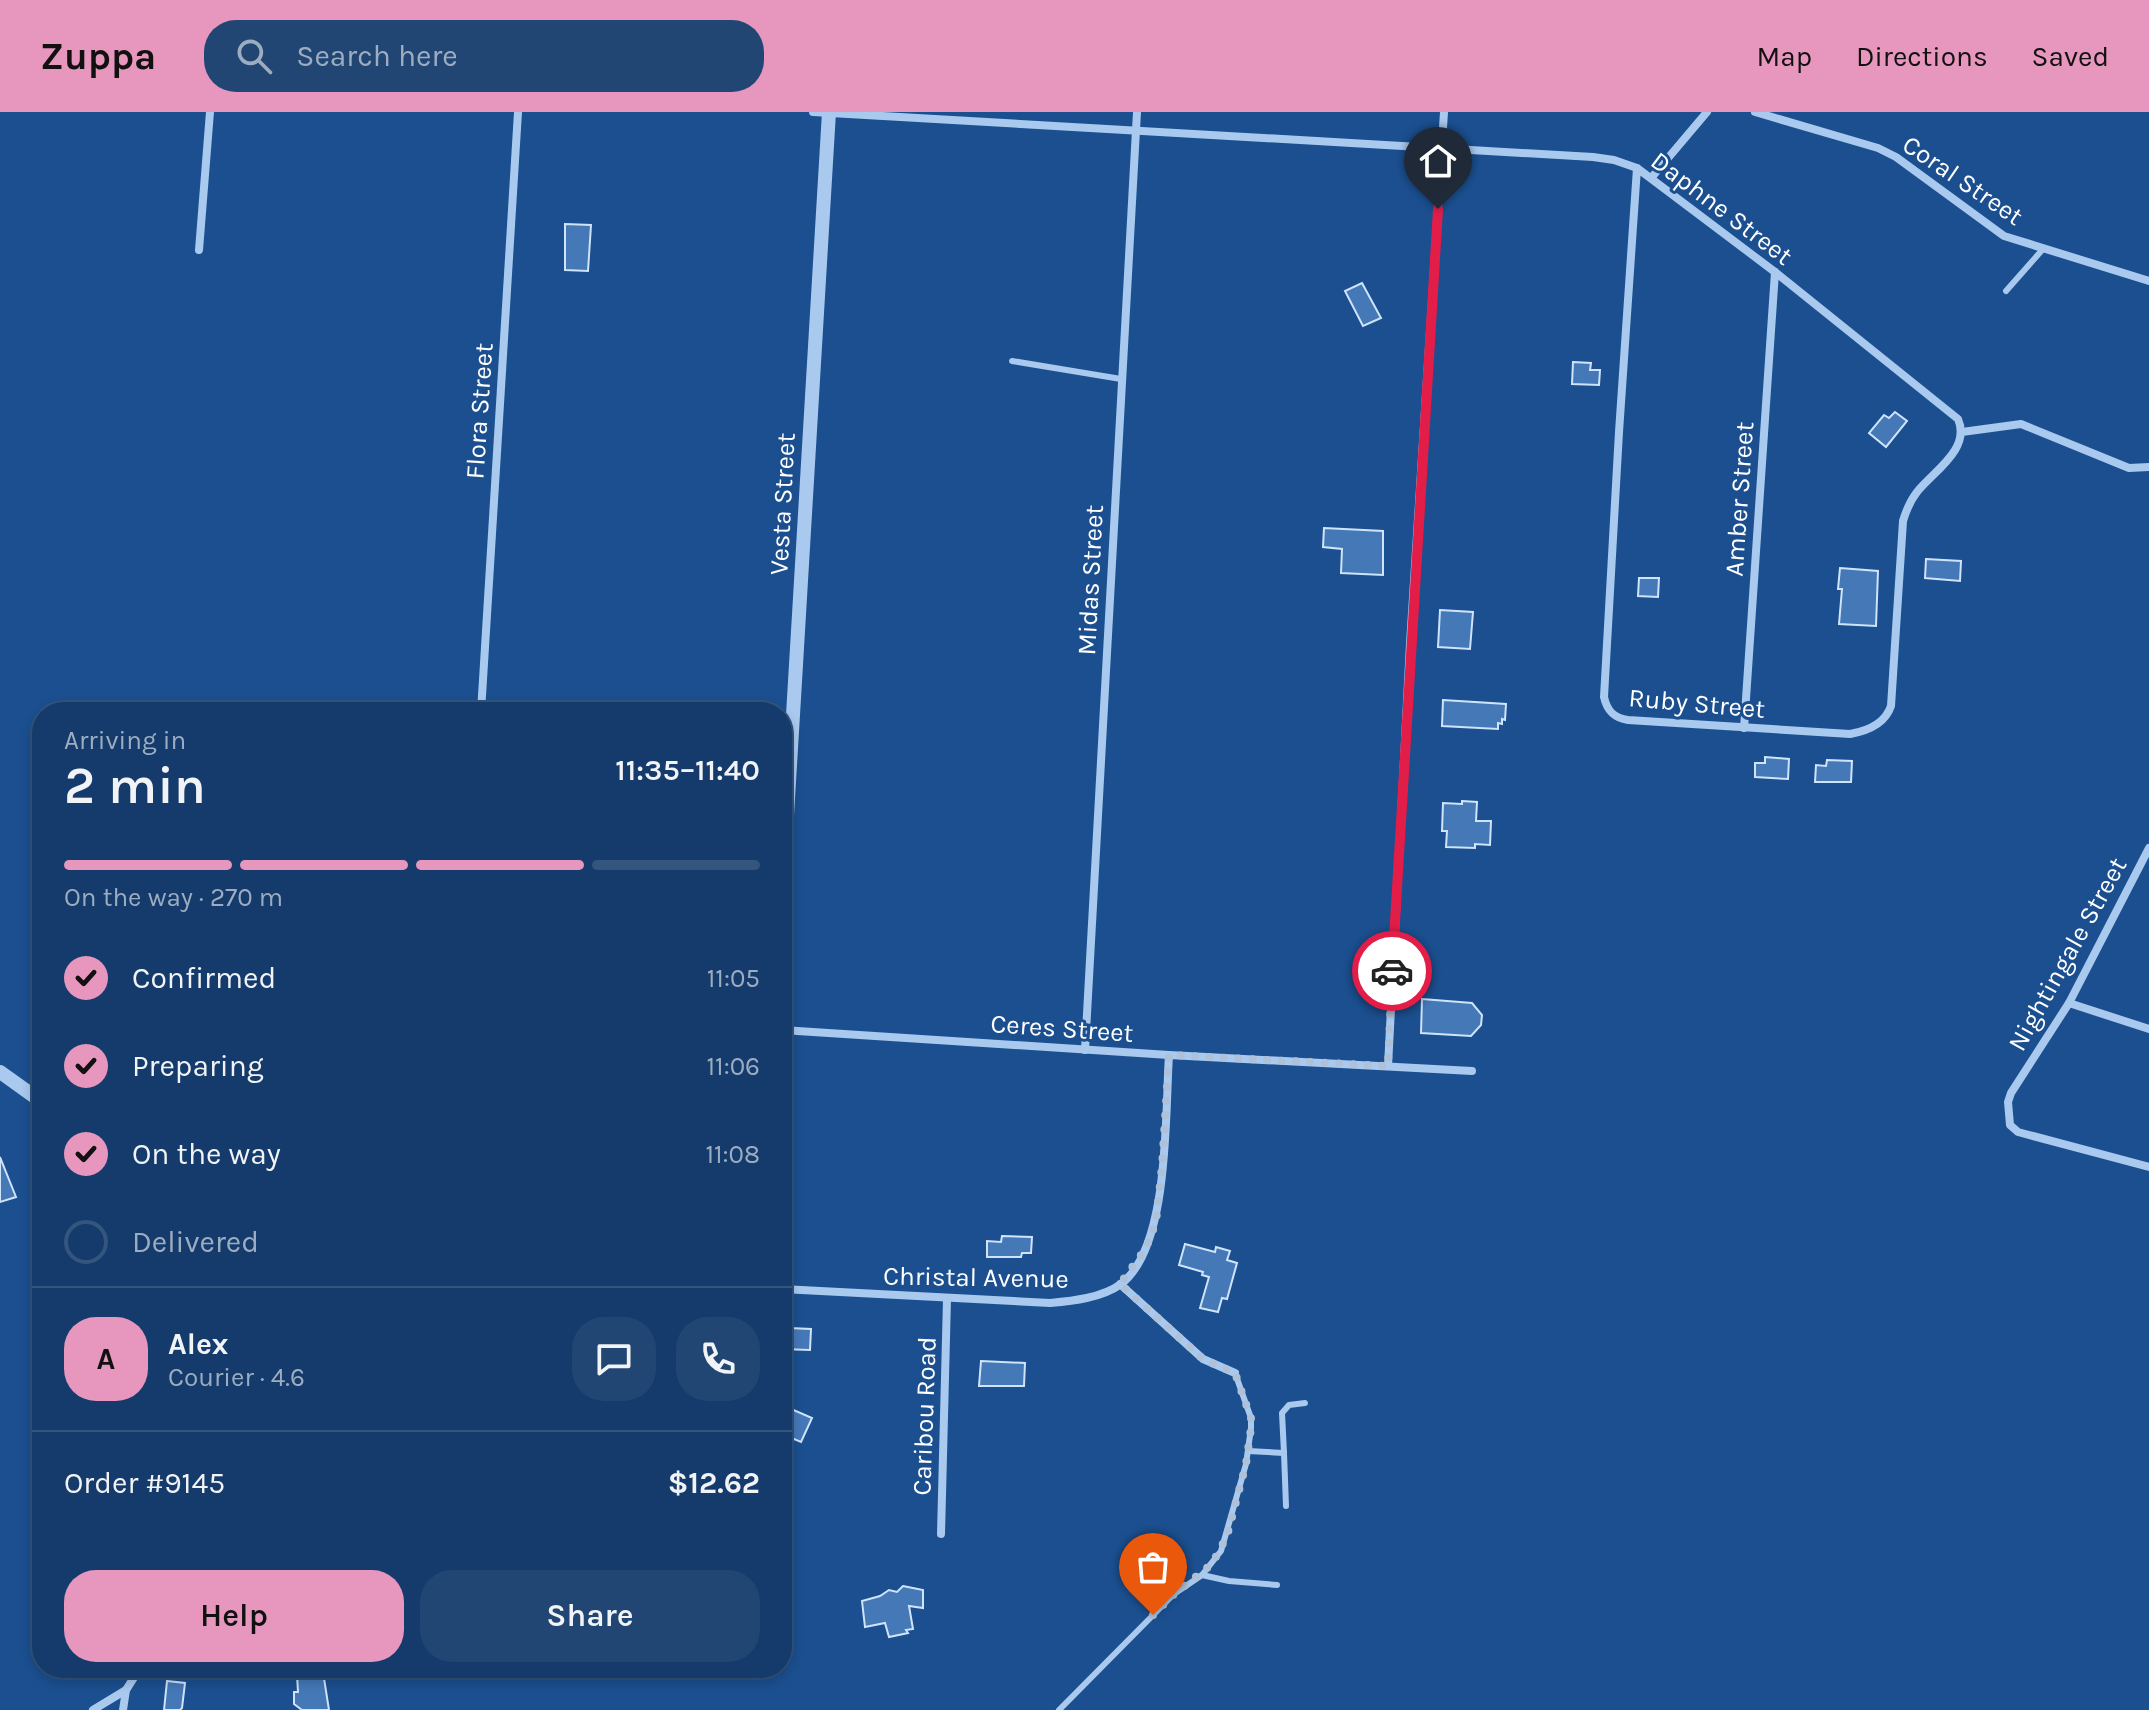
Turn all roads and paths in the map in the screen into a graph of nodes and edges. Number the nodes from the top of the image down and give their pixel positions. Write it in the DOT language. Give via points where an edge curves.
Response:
graph roads {
  1 [pos="210,112"];
  2 [pos="518,112"];
  3 [pos="813,112"];
  4 [pos="1137,112"];
  5 [pos="1444,112"];
  6 [pos="1707,112"];
  7 [pos="1755,112"];
  8 [pos="829,113"];
  9 [pos="1135,131"];
  10 [pos="1441,149"];
  11 [pos="1637,168"];
  12 [pos="1652,177"];
  13 [pos="2043,249"];
  14 [pos="199,250"];
  15 [pos="1775,272"];
  16 [pos="2149,281"];
  17 [pos="2006,291"];
  18 [pos="1012,361"];
  19 [pos="1121,379"];
  20 [pos="1962,432"];
  21 [pos="2149,467"];
  22 [pos="482,702"];
  23 [pos="792,720"];
  24 [pos="1744,728"];
  25 [pos="2149,848"];
  26 [pos="2069,1003"];
  27 [pos="2149,1029"];
  28 [pos="792,1031"];
  29 [pos="1085,1050"];
  30 [pos="1169,1055"];
  31 [pos="1388,1066"];
  32 [pos="1472,1071"];
  33 [pos="0,1072"];
  34 [pos="32,1095"];
  35 [pos="2149,1167"];
  36 [pos="1120,1284"];
  37 [pos="792,1290"];
  38 [pos="947,1299"];
  39 [pos="1235,1373"];
  40 [pos="1305,1403"];
  41 [pos="1248,1451"];
  42 [pos="1284,1453"];
  43 [pos="1286,1506"];
  44 [pos="941,1534"];
  45 [pos="1202,1575"];
  46 [pos="1277,1585"];
  47 [pos="134,1678"];
  48 [pos="126,1690"];
  49 [pos="93,1710"];
  50 [pos="123,1710"];
  51 [pos="1059,1710"];
  1 -- 14 [label="street"];
  2 -- 22 [label="street, Flora Street"];
  3 -- 8 [label="street, Daphne Street"];
  4 -- 9 [label="street, Midas Street"];
  5 -- 10 [label="street"];
  6 -- 12 [label="street"];
  7 -- 13 [label="street, Coral Street" via="1878,148 1994,231"];
  8 -- 9 [label="street, Daphne Street"];
  8 -- 23 [label="street, Vesta Street"];
  9 -- 10 [label="street, Daphne Street"];
  9 -- 19 [label="street, Midas Street"];
  10 -- 11 [label="street, Daphne Street" via="1593,157"];
  10 -- 31 [label="street"];
  11 -- 12 [label="street, Daphne Street"];
  11 -- 24 [label="street, Ruby Street" via="1604,697 1610,712 1622,720"];
  12 -- 15 [label="street, Daphne Street"];
  13 -- 16 [label="street, Coral Street"];
  13 -- 17 [label="lane"];
  15 -- 20 [label="street, Daphne Street" via="1953,412"];
  15 -- 24 [label="street, Amber Street"];
  18 -- 19 [label="lane"];
  19 -- 29 [label="street, Midas Street"];
  20 -- 21 [label="street" via="2021,424 2129,468"];
  20 -- 24 [label="street, Ruby Street" via="1959,445 1915,495 1903,521 1888,714 1870,729 1850,734"];
  25 -- 26 [label="street, Nightingale Street"];
  26 -- 27 [label="street"];
  26 -- 35 [label="street, Nightingale Street" via="2011,1093 2010,1125 2033,1137"];
  28 -- 29 [label="street, Ceres Street"];
  29 -- 30 [label="street, Ceres Street"];
  30 -- 31 [label="street, Ceres Street"];
  30 -- 36 [label="street" via="1156,1222 1146,1248"];
  31 -- 32 [label="street, Ceres Street"];
  33 -- 34 [label="street"];
  36 -- 38 [label="street, Christal Avenue" via="1069,1301"];
  36 -- 39 [label="street" via="1203,1359"];
  37 -- 38 [label="street, Christal Avenue"];
  38 -- 44 [label="street, Caribou Road"];
  39 -- 41 [label="lane" via="1251,1418"];
  40 -- 42 [label="lane" via="1289,1405 1282,1413"];
  41 -- 42 [label="lane"];
  41 -- 45 [label="lane" via="1227,1536"];
  42 -- 43 [label="lane"];
  45 -- 46 [label="lane"];
  45 -- 51 [label="lane" via="1174,1594"];
  47 -- 48 [label="street"];
  48 -- 49 [label="street"];
  48 -- 50 [label="street"];
}
